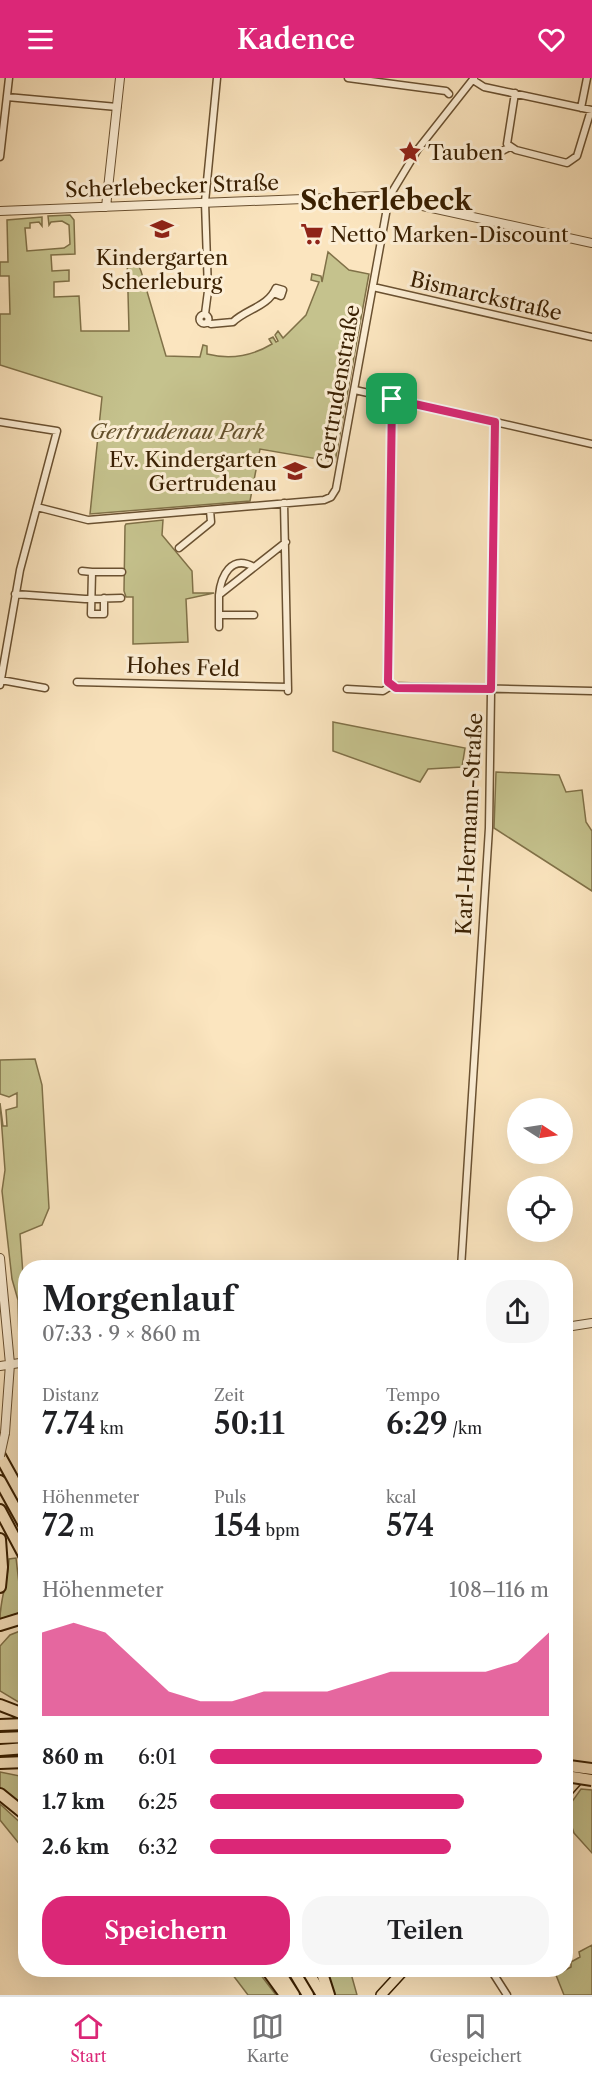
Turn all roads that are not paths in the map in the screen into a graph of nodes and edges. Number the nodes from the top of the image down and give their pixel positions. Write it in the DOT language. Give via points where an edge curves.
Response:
graph roads {
  1 [pos="9,78"];
  2 [pos="120,78"];
  3 [pos="217,78"];
  4 [pos="348,78"];
  5 [pos="587,78"];
  6 [pos="361,79"];
  7 [pos="474,79"];
  8 [pos="515,93"];
  9 [pos="449,94"];
  10 [pos="459,96"];
  11 [pos="7,97"];
  12 [pos="452,104"];
  13 [pos="117,107"];
  14 [pos="581,108"];
  15 [pos="592,110"];
  16 [pos="510,147"];
  17 [pos="502,151"];
  18 [pos="0,157"];
  19 [pos="389,197"];
  20 [pos="205,202"];
  21 [pos="106,207"];
  22 [pos="0,211"];
  23 [pos="592,243"];
  24 [pos="373,287"];
  25 [pos="274,293"];
  26 [pos="592,337"];
  27 [pos="355,390"];
  28 [pos="392,399"];
  29 [pos="0,422"];
  30 [pos="495,422"];
  31 [pos="592,444"];
  32 [pos="284,503"];
  33 [pos="37,507"];
  34 [pos="210,510"];
  35 [pos="286,542"];
  36 [pos="179,548"];
  37 [pos="254,567"];
  38 [pos="82,572"];
  39 [pos="92,572"];
  40 [pos="122,572"];
  41 [pos="15,594"];
  42 [pos="219,595"];
  43 [pos="92,597"];
  44 [pos="104,598"];
  45 [pos="122,598"];
  46 [pos="219,615"];
  47 [pos="254,615"];
  48 [pos="219,627"];
  49 [pos="77,682"];
  50 [pos="1,683"];
  51 [pos="391,686"];
  52 [pos="45,688"];
  53 [pos="491,689"];
  54 [pos="346,690"];
  55 [pos="592,691"];
  56 [pos="0,1258"];
  57 [pos="461,1260"];
  58 [pos="592,1323"];
  59 [pos="573,1326"];
  60 [pos="18,1363"];
  61 [pos="10,1364"];
  62 [pos="0,1366"];
  63 [pos="0,1445"];
  64 [pos="0,1456"];
  65 [pos="18,1475"];
  66 [pos="0,1481"];
  67 [pos="18,1489"];
  68 [pos="0,1510"];
  69 [pos="18,1514"];
  70 [pos="0,1539"];
  71 [pos="18,1544"];
  72 [pos="0,1587"];
  73 [pos="18,1619"];
  74 [pos="0,1625"];
  75 [pos="0,1705"];
  76 [pos="18,1712"];
  77 [pos="18,1724"];
  78 [pos="0,1725"];
  79 [pos="18,1737"];
  80 [pos="0,1738"];
  81 [pos="18,1749"];
  82 [pos="0,1750"];
  83 [pos="18,1762"];
  84 [pos="0,1763"];
  85 [pos="592,1764"];
  86 [pos="573,1768"];
  87 [pos="592,1769"];
  88 [pos="573,1771"];
  89 [pos="592,1780"];
  90 [pos="573,1785"];
  91 [pos="0,1794"];
  92 [pos="18,1809"];
  93 [pos="272,1977"];
  94 [pos="282,1977"];
  95 [pos="297,1977"];
  96 [pos="311,1977"];
  97 [pos="323,1977"];
  98 [pos="398,1977"];
  99 [pos="495,1977"];
  100 [pos="285,1995"];
  101 [pos="294,1995"];
  102 [pos="308,1995"];
  103 [pos="322,1995"];
  104 [pos="329,1995"];
  105 [pos="381,1995"];
  106 [pos="507,1995"];
  1 -- 11 [label="street"];
  2 -- 13 [label="street"];
  3 -- 20 [label="street"];
  4 -- 6 [label="street"];
  5 -- 14 [label="street"];
  6 -- 9 [label="street"];
  7 -- 8 [label="street" via="484,87"];
  7 -- 10 [label="street"];
  8 -- 14 [label="street"];
  8 -- 16 [label="street" via="506,138"];
  9 -- 10 [label="street"];
  9 -- 12 [label="street" via="447,98"];
  10 -- 12 [label="street"];
  11 -- 13 [label="street"];
  11 -- 18 [label="street"];
  12 -- 19 [label="street"];
  13 -- 21 [label="street"];
  14 -- 15 [label="street"];
  15 -- 16 [label="street" via="573,161 567,163"];
  16 -- 17 [label="street"];
  19 -- 20 [label="street, Scherlebecker Straße"];
  19 -- 23 [label="street, Scherlebecker Straße"];
  19 -- 24 [label="street, Gertrudenstraße"];
  20 -- 21 [label="street, Scherlebecker Straße"];
  20 -- 25 [label="street" via="208,322 233,322 257,309"];
  21 -- 22 [label="street, Scherlebecker Straße"];
  24 -- 26 [label="street, Bismarckstraße"];
  24 -- 27 [label="street, Gertrudenstraße"];
  27 -- 28 [label="street"];
  27 -- 32 [label="street, Gertrudenstraße" via="334,494 324,500"];
  28 -- 30 [label="street"];
  28 -- 51 [label="street" via="387,677"];
  29 -- 33 [label="street" via="57,431"];
  30 -- 31 [label="street"];
  30 -- 53 [label="street, Karl-Hermann-Straße"];
  32 -- 34 [label="street, Gertrudenstraße"];
  32 -- 35 [label="street, Hohes Feld"];
  33 -- 34 [label="street, Gertrudenstraße" via="88,520"];
  33 -- 41 [label="street"];
  34 -- 36 [label="street" via="211,522"];
  35 -- 37 [label="street"];
  35 -- 49 [label="street, Hohes Feld" via="288,689"];
  37 -- 42 [label="street"];
  37 -- 42 [label="street" via="245,563 231,566 222,575"];
  38 -- 39 [label="street"];
  39 -- 40 [label="street"];
  39 -- 43 [label="street"];
  41 -- 43 [label="street"];
  41 -- 50 [label="street"];
  42 -- 46 [label="street"];
  43 -- 44 [label="street"];
  43 -- 44 [label="street" via="91,614 104,614"];
  44 -- 45 [label="street"];
  46 -- 47 [label="street"];
  46 -- 48 [label="street"];
  50 -- 52 [label="street"];
  51 -- 53 [label="street"];
  51 -- 54 [label="street" via="383,691"];
  53 -- 55 [label="street"];
  53 -- 57 [label="street, Karl-Hermann-Straße" via="489,828"];
  56 -- 61 [label="street"];
  58 -- 59 [label="street"];
  60 -- 61 [label="street"];
  61 -- 62 [label="street"];
  61 -- 64 [label="street, bridge"];
  63 -- 65 [label="highway"];
  64 -- 67 [label="highway"];
  66 -- 69 [label="highway"];
  68 -- 71 [label="highway"];
  70 -- 72 [label="highway"];
  73 -- 74 [label="highway"];
  75 -- 76 [label="highway"];
  77 -- 78 [label="highway"];
  79 -- 80 [label="highway"];
  81 -- 82 [label="highway"];
  83 -- 84 [label="highway"];
  85 -- 90 [label="main road"];
  86 -- 87 [label="highway, bridge"];
  88 -- 89 [label="highway, bridge"];
  91 -- 92 [label="highway"];
  93 -- 100 [label="highway"];
  94 -- 101 [label="highway"];
  95 -- 102 [label="highway"];
  96 -- 103 [label="highway"];
  97 -- 104 [label="highway"];
  98 -- 105 [label="main road"];
  99 -- 106 [label="street"];
}
